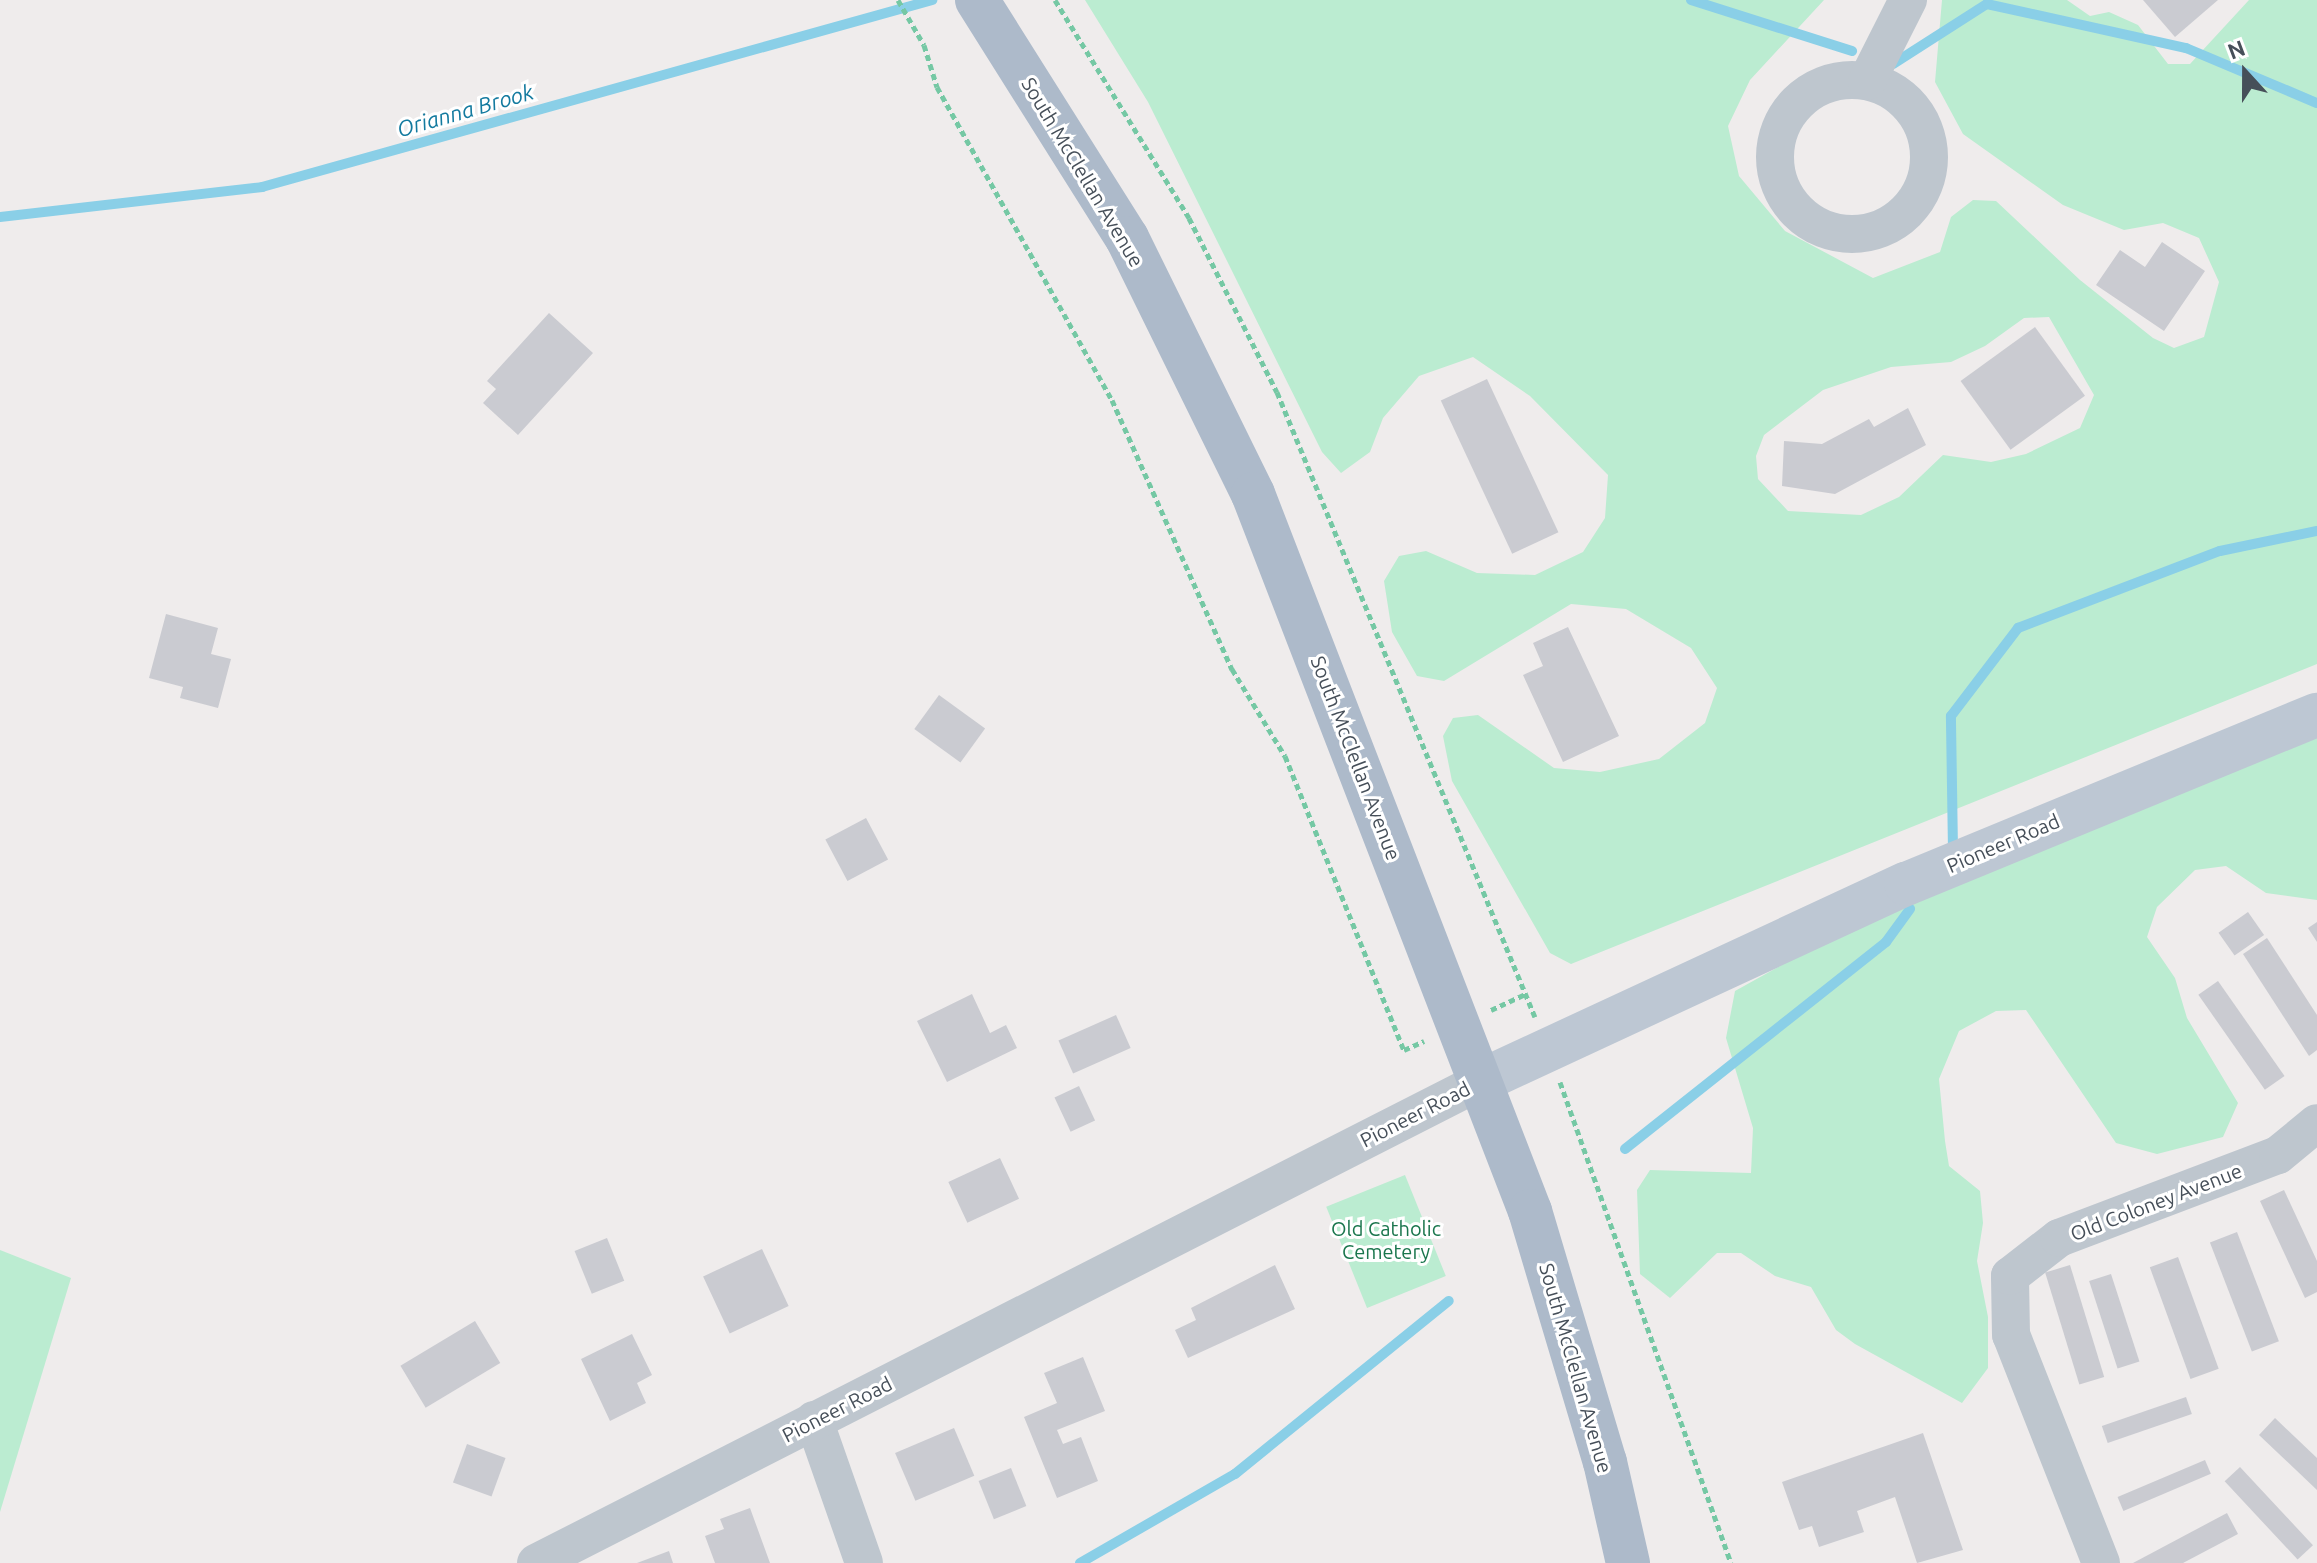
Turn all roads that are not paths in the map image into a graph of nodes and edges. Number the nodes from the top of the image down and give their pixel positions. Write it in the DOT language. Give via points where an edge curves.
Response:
graph roads {
  1 [pos="977,0"];
  2 [pos="1908,0"];
  3 [pos="1867,81"];
  4 [pos="2317,715"];
  5 [pos="1483,1080"];
  6 [pos="2317,1123"];
  7 [pos="814,1420"];
  8 [pos="536,1563"];
  9 [pos="864,1563"];
  10 [pos="1628,1563"];
  11 [pos="2101,1563"];
  1 -- 5 [label="main road, South McClellan Avenue" via="1127,238 1253,494"];
  2 -- 3 [label="street"];
  3 -- 3 [label="street" via="1818,87 1783,120 1775,144 1782,192 1796,212 1816,227 1842,235 1893,224 1913,206 1928,169 1925,130 1912,107 1892,90"];
  4 -- 5 [label="street, Pioneer Road" via="1906,884"];
  5 -- 7 [label="street, Pioneer Road"];
  5 -- 10 [label="main road, South McClellan Avenue" via="1530,1211 1605,1462"];
  6 -- 11 [label="street, Old Coloney Avenue" via="2278,1155 2059,1238 2010,1276 2011,1335"];
  7 -- 8 [label="street, Pioneer Road"];
  7 -- 9 [label="street"];
}
